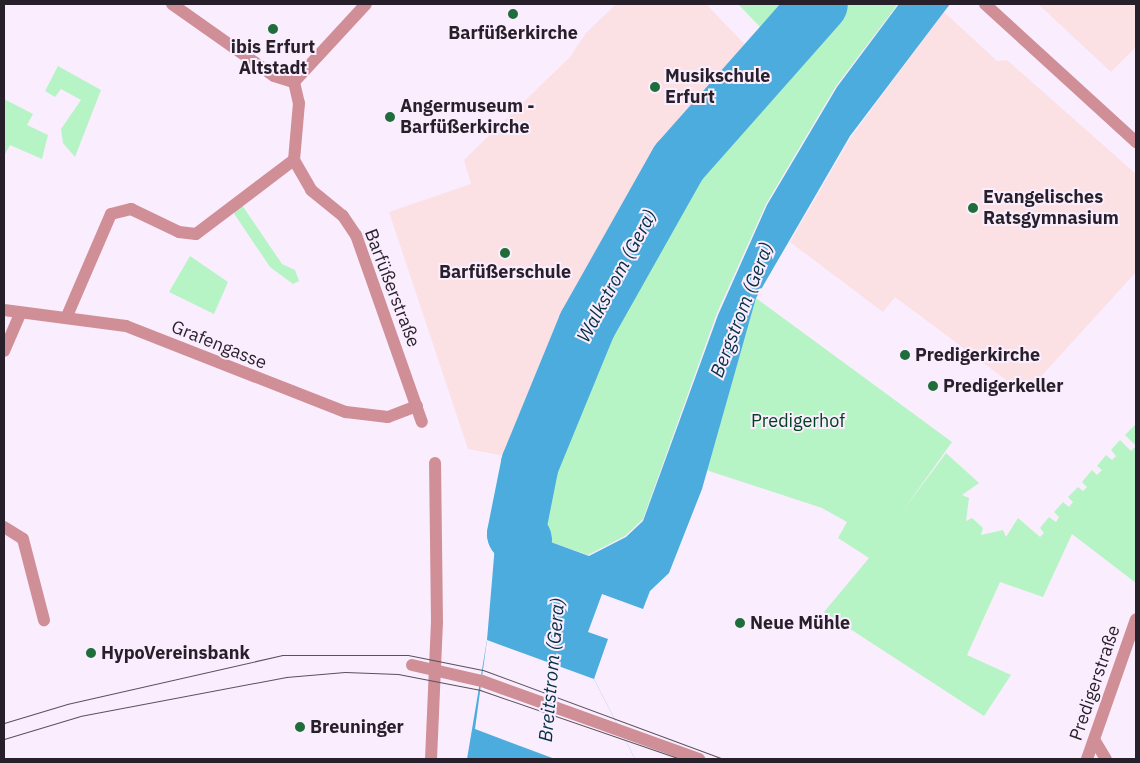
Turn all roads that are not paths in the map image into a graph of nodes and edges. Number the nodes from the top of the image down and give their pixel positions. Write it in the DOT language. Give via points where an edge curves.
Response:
graph roads {
  1 [pos="172,4"];
  2 [pos="366,4"];
  3 [pos="985,4"];
  4 [pos="294,82"];
  5 [pos="1136,142"];
  6 [pos="294,160"];
  7 [pos="4,310"];
  8 [pos="20,314"];
  9 [pos="67,316"];
  10 [pos="4,351"];
  11 [pos="417,406"];
  12 [pos="422,422"];
  13 [pos="435,463"];
  14 [pos="4,527"];
  15 [pos="1136,619"];
  16 [pos="44,620"];
  17 [pos="412,665"];
  18 [pos="436,669"];
  19 [pos="1095,741"];
  20 [pos="431,759"];
  21 [pos="699,759"];
  22 [pos="1087,759"];
  23 [pos="1106,759"];
  1 -- 4 [label="street" via="274,76"];
  2 -- 4 [label="street"];
  3 -- 5 [label="street"];
  4 -- 6 [label="street" via="299,103"];
  6 -- 9 [label="street" via="196,234 172,230 131,209 111,214"];
  6 -- 11 [label="street, Barfüßerstraße" via="311,190 343,216 356,235"];
  7 -- 8 [label="street, Grafengasse"];
  8 -- 9 [label="street, Grafengasse"];
  8 -- 10 [label="street"];
  9 -- 11 [label="street, Grafengasse" via="126,326 346,412 388,417"];
  11 -- 12 [label="street, Barfüßerstraße"];
  13 -- 18 [label="street"];
  14 -- 16 [label="street" via="23,539"];
  15 -- 19 [label="street, Predigerstraße"];
  17 -- 18 [label="street"];
  18 -- 20 [label="street"];
  18 -- 21 [label="street" via="482,681"];
  19 -- 22 [label="street, Predigerstraße"];
  19 -- 23 [label="street"];
}
